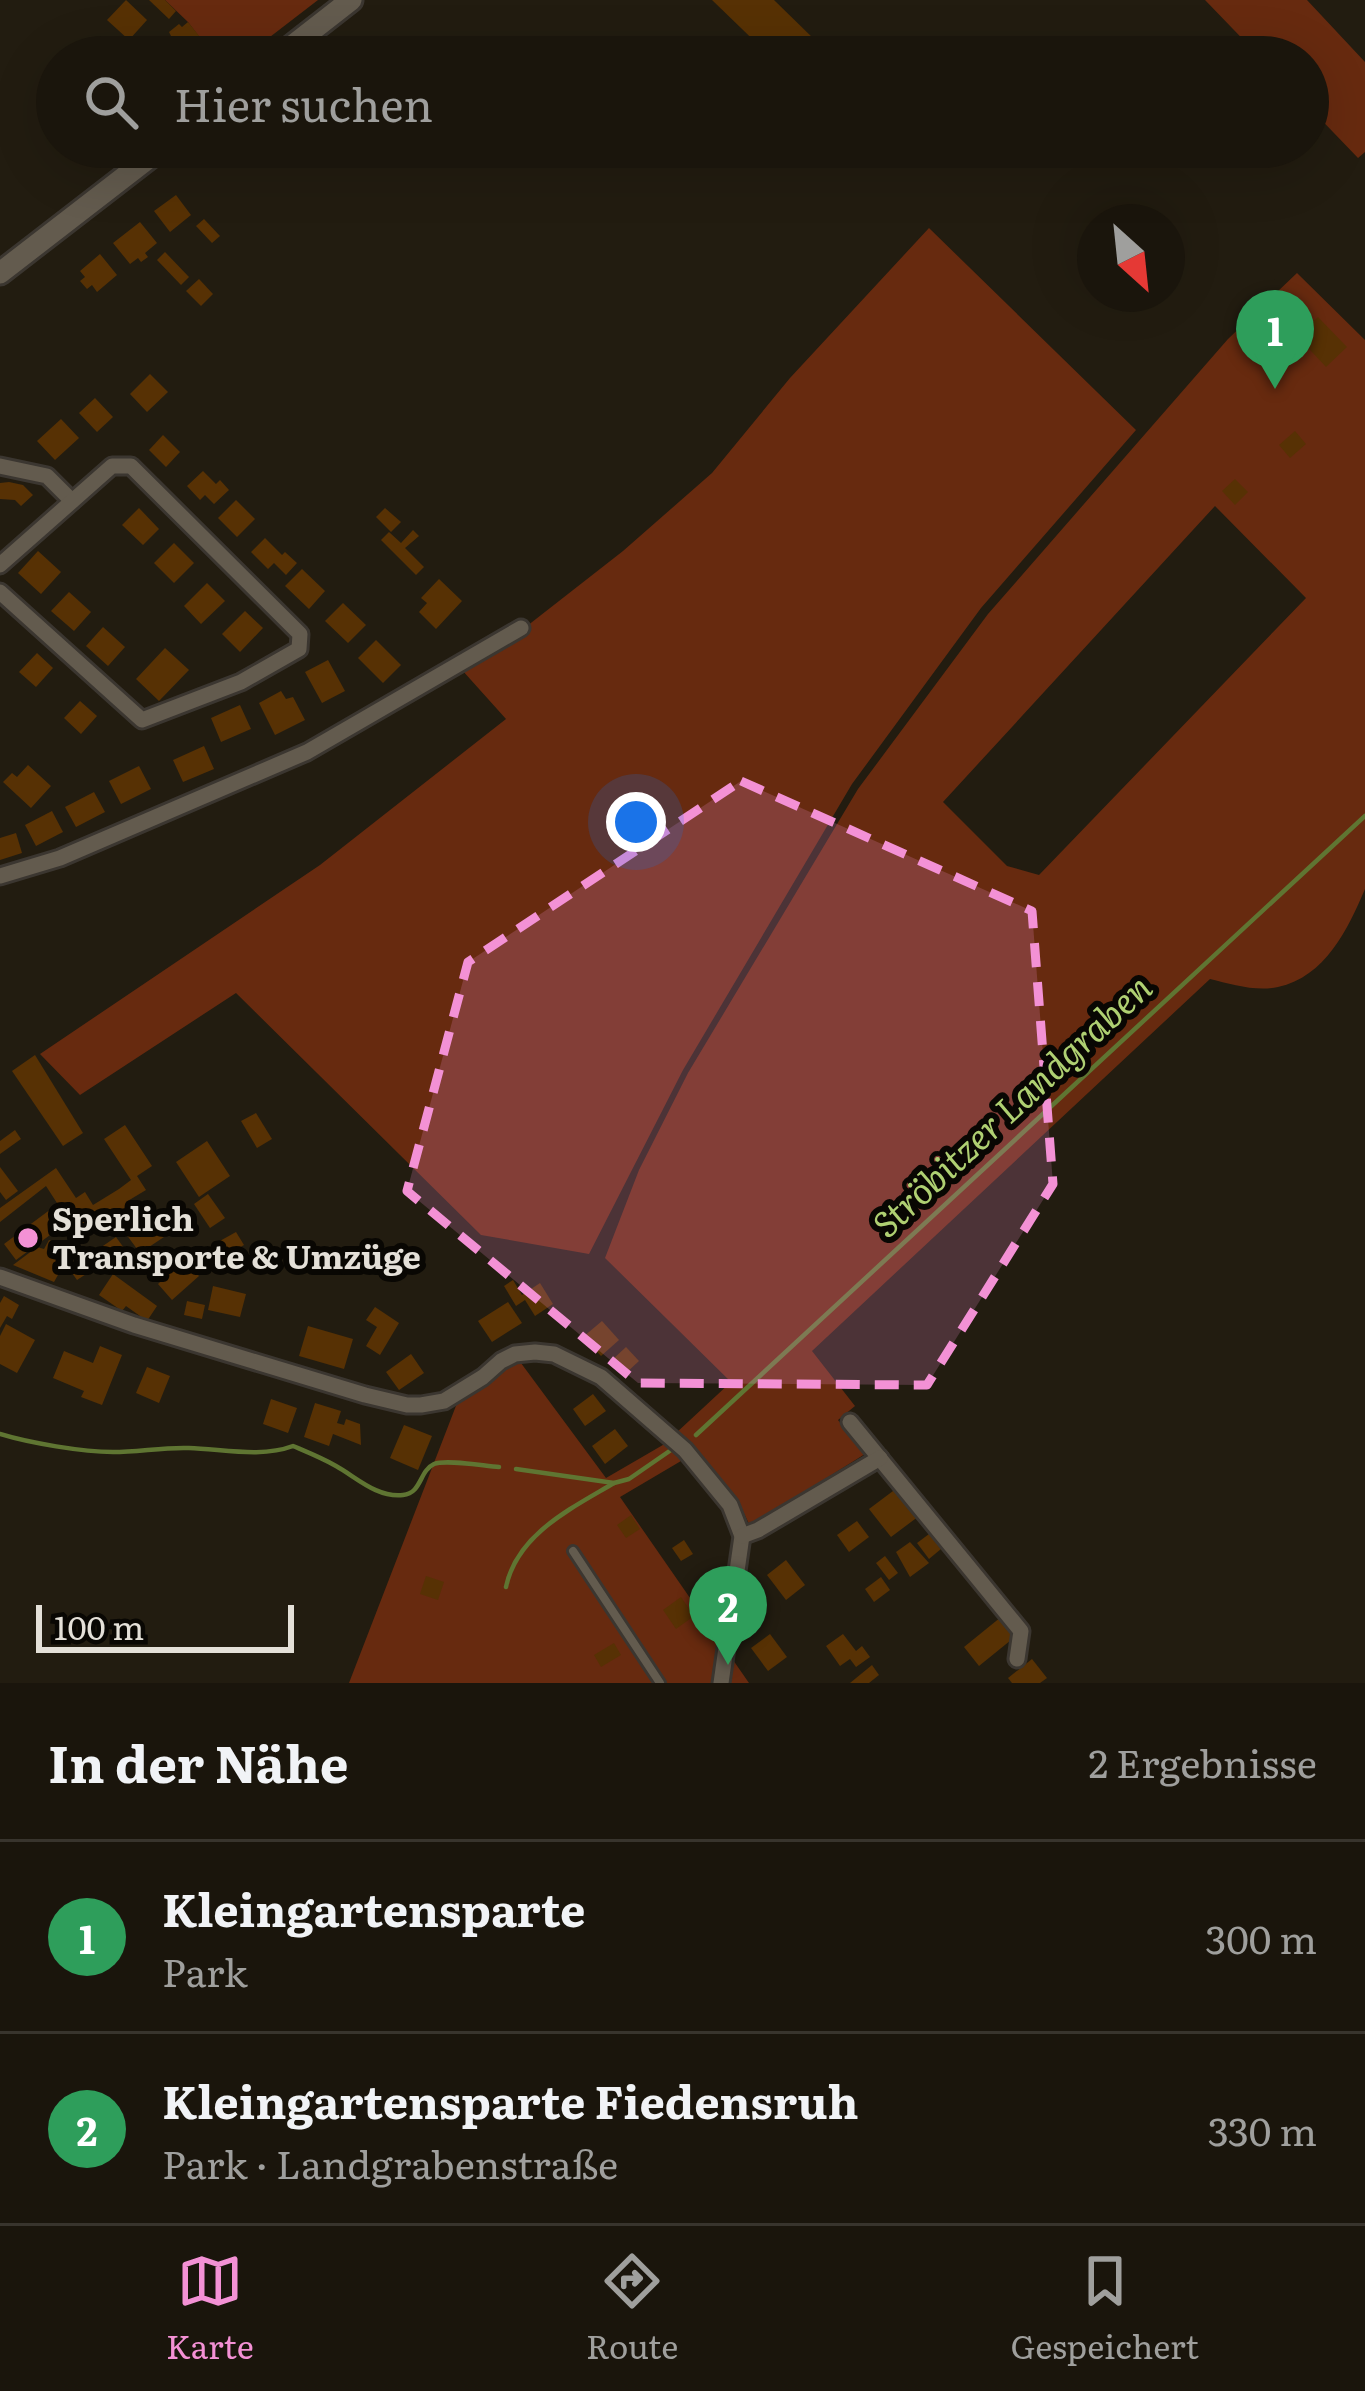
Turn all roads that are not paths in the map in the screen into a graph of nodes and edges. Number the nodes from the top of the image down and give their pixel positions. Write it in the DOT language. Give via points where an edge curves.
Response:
graph roads {
  1 [pos="351,0"];
  2 [pos="305,36"];
  3 [pos="136,168"];
  4 [pos="0,273"];
  5 [pos="0,466"];
  6 [pos="72,501"];
  7 [pos="0,565"];
  8 [pos="0,592"];
  9 [pos="521,628"];
  10 [pos="0,876"];
  11 [pos="0,1276"];
  12 [pos="850,1422"];
  13 [pos="880,1458"];
  14 [pos="742,1536"];
  15 [pos="573,1551"];
  16 [pos="1017,1660"];
  17 [pos="660,1683"];
  18 [pos="721,1683"];
  1 -- 2 [label="main road"];
  3 -- 4 [label="main road"];
  5 -- 6 [label="street" via="47,476"];
  6 -- 7 [label="street"];
  6 -- 8 [label="street" via="112,466 131,466 300,634 299,649 241,682 142,720"];
  9 -- 10 [label="street" via="307,752"];
  11 -- 14 [label="street" via="134,1325 406,1405 444,1401 515,1354 554,1354 601,1377 685,1450 730,1505"];
  12 -- 13 [label="street"];
  13 -- 14 [label="street"];
  13 -- 16 [label="street" via="1021,1631"];
  14 -- 18 [label="street"];
  15 -- 17 [label="lane"];
}
